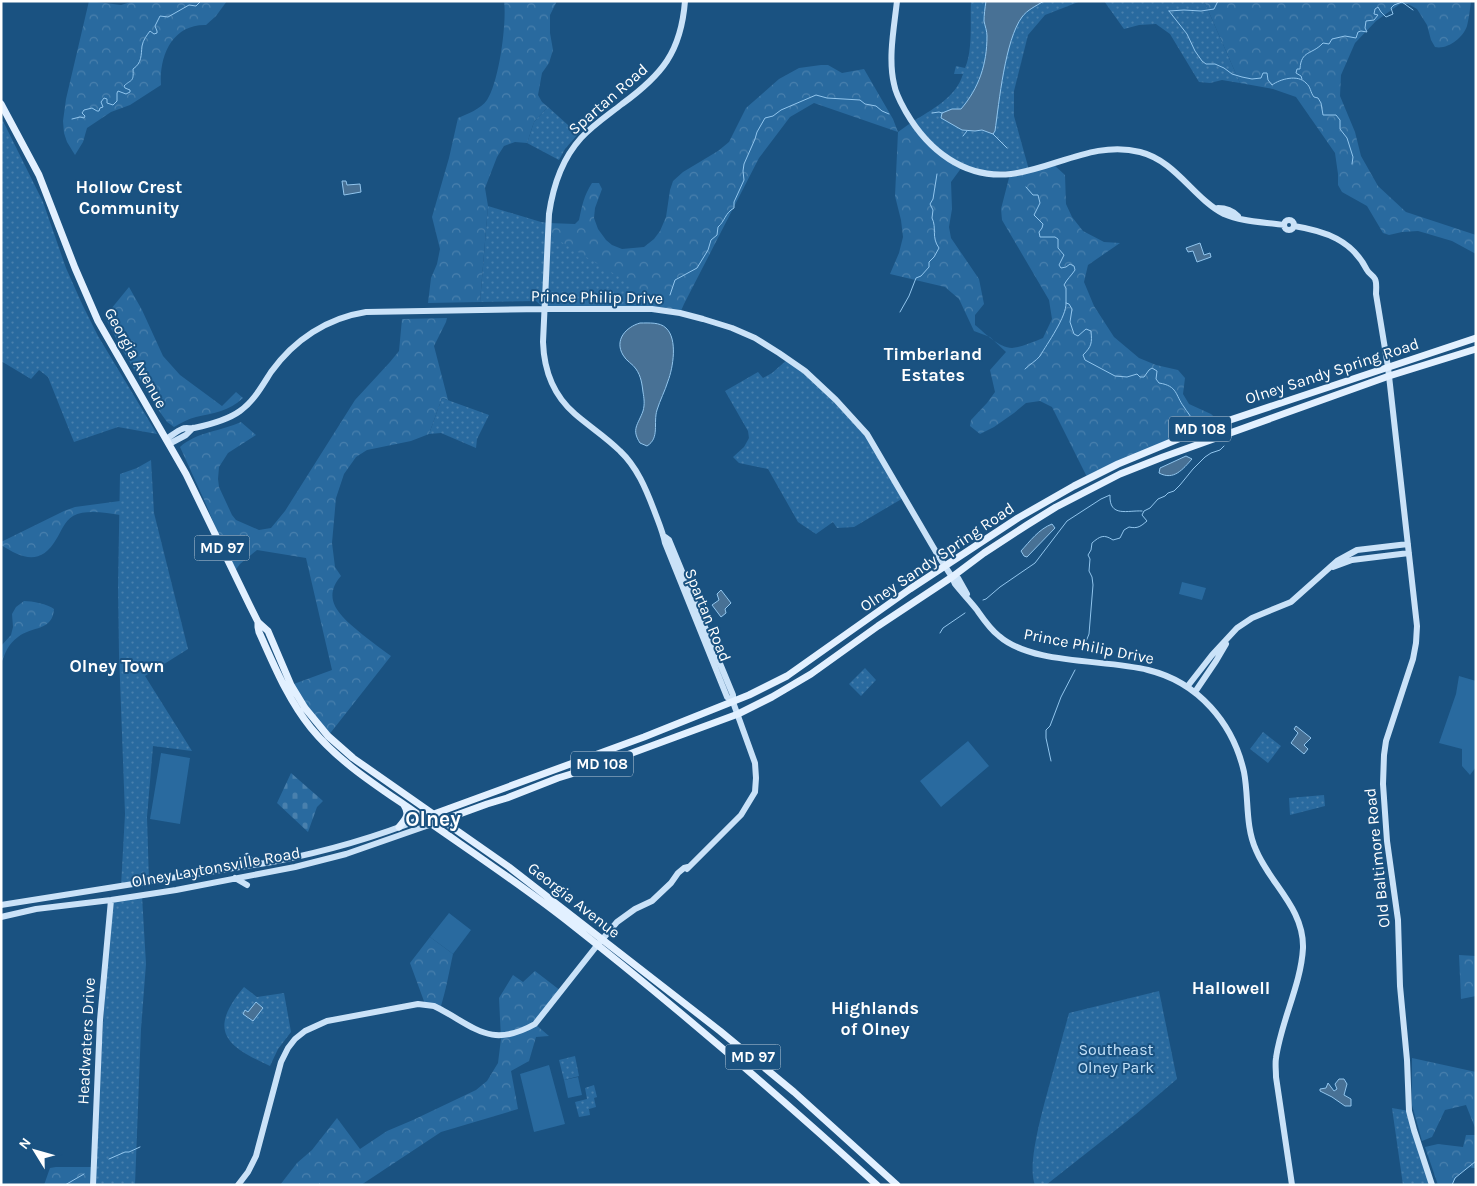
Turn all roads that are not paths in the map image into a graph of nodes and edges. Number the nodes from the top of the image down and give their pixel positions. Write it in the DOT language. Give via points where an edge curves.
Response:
graph roads {
  1 [pos="684,1"];
  2 [pos="897,1"];
  3 [pos="1,104"];
  4 [pos="545,309"];
  5 [pos="1476,338"];
  6 [pos="1476,349"];
  7 [pos="1388,367"];
  8 [pos="1389,376"];
  9 [pos="168,441"];
  10 [pos="1408,544"];
  11 [pos="1408,553"];
  12 [pos="945,566"];
  13 [pos="1325,571"];
  14 [pos="952,577"];
  15 [pos="258,622"];
  16 [pos="1231,634"];
  17 [pos="1188,687"];
  18 [pos="1195,692"];
  19 [pos="733,702"];
  20 [pos="738,714"];
  21 [pos="404,804"];
  22 [pos="465,812"];
  23 [pos="433,814"];
  24 [pos="423,818"];
  25 [pos="443,820"];
  26 [pos="432,824"];
  27 [pos="399,826"];
  28 [pos="460,832"];
  29 [pos="247,856"];
  30 [pos="264,863"];
  31 [pos="236,878"];
  32 [pos="247,885"];
  33 [pos="111,900"];
  34 [pos="1,905"];
  35 [pos="1,917"];
  36 [pos="602,939"];
  37 [pos="597,945"];
  38 [pos="93,1185"];
  39 [pos="238,1185"];
  40 [pos="877,1185"];
  41 [pos="897,1185"];
  42 [pos="1292,1185"];
  43 [pos="1432,1185"];
  1 -- 4 [label="street, Spartan Road" via="679,35 666,64 647,85 592,127 562,166 549,214"];
  2 -- 7 [label="street, Old Baltimore Road" via="892,66 896,92 914,126 951,161 980,172 1010,174 1104,149 1124,148 1163,162 1206,202 1234,212 1240,218 1284,224 1289,230 1294,226 1321,231 1350,247 1376,282"];
  3 -- 9 [label="main road, Georgia Avenue / MD 97" via="43,184 101,326"];
  4 -- 9 [label="street, Prince Philip Drive" via="372,311 341,318 294,346 240,411 229,418 184,428"];
  4 -- 12 [label="street, Prince Philip Drive" via="638,308 680,313 732,328 779,353 805,371 867,434"];
  4 -- 19 [label="street, Spartan Road" via="544,356 554,387 574,413 620,451 644,484 724,690"];
  5 -- 7 [label="main road, Olney Sandy Spring Road / MD 108"];
  6 -- 8 [label="main road, Olney Sandy Spring Road / MD 108"];
  7 -- 8 [label="street, Old Baltimore Road"];
  7 -- 12 [label="main road, Olney Sandy Spring Road / MD 108" via="1200,430 1118,464 1018,518"];
  8 -- 10 [label="street, Old Baltimore Road"];
  8 -- 14 [label="main road, Olney Sandy Spring Road / MD 108" via="1120,474 1027,524"];
  9 -- 15 [label="main road, Georgia Avenue / MD 97"];
  10 -- 11 [label="street, Old Baltimore Road"];
  10 -- 13 [label="street" via="1357,550"];
  11 -- 13 [label="street" via="1352,560"];
  11 -- 43 [label="street, Old Baltimore Road" via="1416,643 1386,740 1383,784 1398,920 1409,1111"];
  12 -- 14 [label="street, Prince Philip Drive"];
  12 -- 19 [label="main road, Olney Sandy Spring Road / MD 108" via="787,676"];
  13 -- 16 [label="street" via="1291,602 1245,622"];
  14 -- 17 [label="street, Prince Philip Drive" via="958,578 987,624 1011,645 1043,655 1149,670"];
  14 -- 20 [label="main road, Olney Sandy Spring Road / MD 108" via="810,674"];
  15 -- 21 [label="main road, Georgia Avenue / MD 97" via="259,632 280,679 309,725 347,764"];
  15 -- 23 [label="main road, Georgia Avenue / MD 97" via="268,631 296,693 328,736 353,758"];
  16 -- 17 [label="street"];
  16 -- 18 [label="street"];
  17 -- 18 [label="street, Prince Philip Drive"];
  18 -- 42 [label="street, Prince Philip Drive" via="1217,714 1236,747 1244,772 1255,849 1293,909 1300,929 1303,946 1300,968 1276,1060"];
  19 -- 20 [label="street, Spartan Road"];
  19 -- 23 [label="main road, Olney Sandy Spring Road / MD 108"];
  20 -- 22 [label="main road, Olney Sandy Spring Road / MD 108"];
  20 -- 36 [label="street, Spartan Road" via="756,778 754,792 741,816 658,895 651,896 645,904 622,918"];
  21 -- 24 [label="main road, Georgia Avenue"];
  21 -- 27 [label="main road" via="408,812"];
  22 -- 25 [label="main road, Olney Sandy Spring Road / MD 108"];
  22 -- 28 [label="main road" via="455,822"];
  23 -- 24 [label="main road, Olney Sandy Spring Road / MD 108"];
  23 -- 25 [label="main road, Georgia Avenue / MD 97"];
  24 -- 26 [label="main road, Georgia Avenue"];
  24 -- 27 [label="street, Olney Laytonsville Road / MD 108"];
  25 -- 26 [label="main road, Olney Sandy Spring Road / MD 108"];
  25 -- 28 [label="main road, Georgia Avenue / MD 97"];
  26 -- 31 [label="street, Olney Laytonsville Road / MD 108" via="321,862"];
  26 -- 37 [label="main road, Georgia Avenue"];
  27 -- 30 [label="street, Olney Laytonsville Road / MD 108" via="332,849"];
  28 -- 36 [label="main road, Georgia Avenue / MD 97"];
  29 -- 30 [label="street" via="252,861"];
  30 -- 34 [label="street, Olney Laytonsville Road / MD 108"];
  31 -- 32 [label="street"];
  31 -- 33 [label="street, Olney Laytonsville Road / MD 108"];
  33 -- 35 [label="street, Olney Laytonsville Road / MD 108" via="36,909"];
  33 -- 38 [label="street, Headwaters Drive" via="100,1020"];
  36 -- 37 [label="street, Spartan Road"];
  36 -- 41 [label="main road, Georgia Avenue / MD 97" via="754,1058"];
  37 -- 39 [label="street, Spartan Road" via="535,1024 521,1032 497,1036 482,1033 425,1004 327,1020 305,1031 288,1048 281,1062 256,1156"];
  37 -- 40 [label="main road, Georgia Avenue" via="760,1080"];
}
